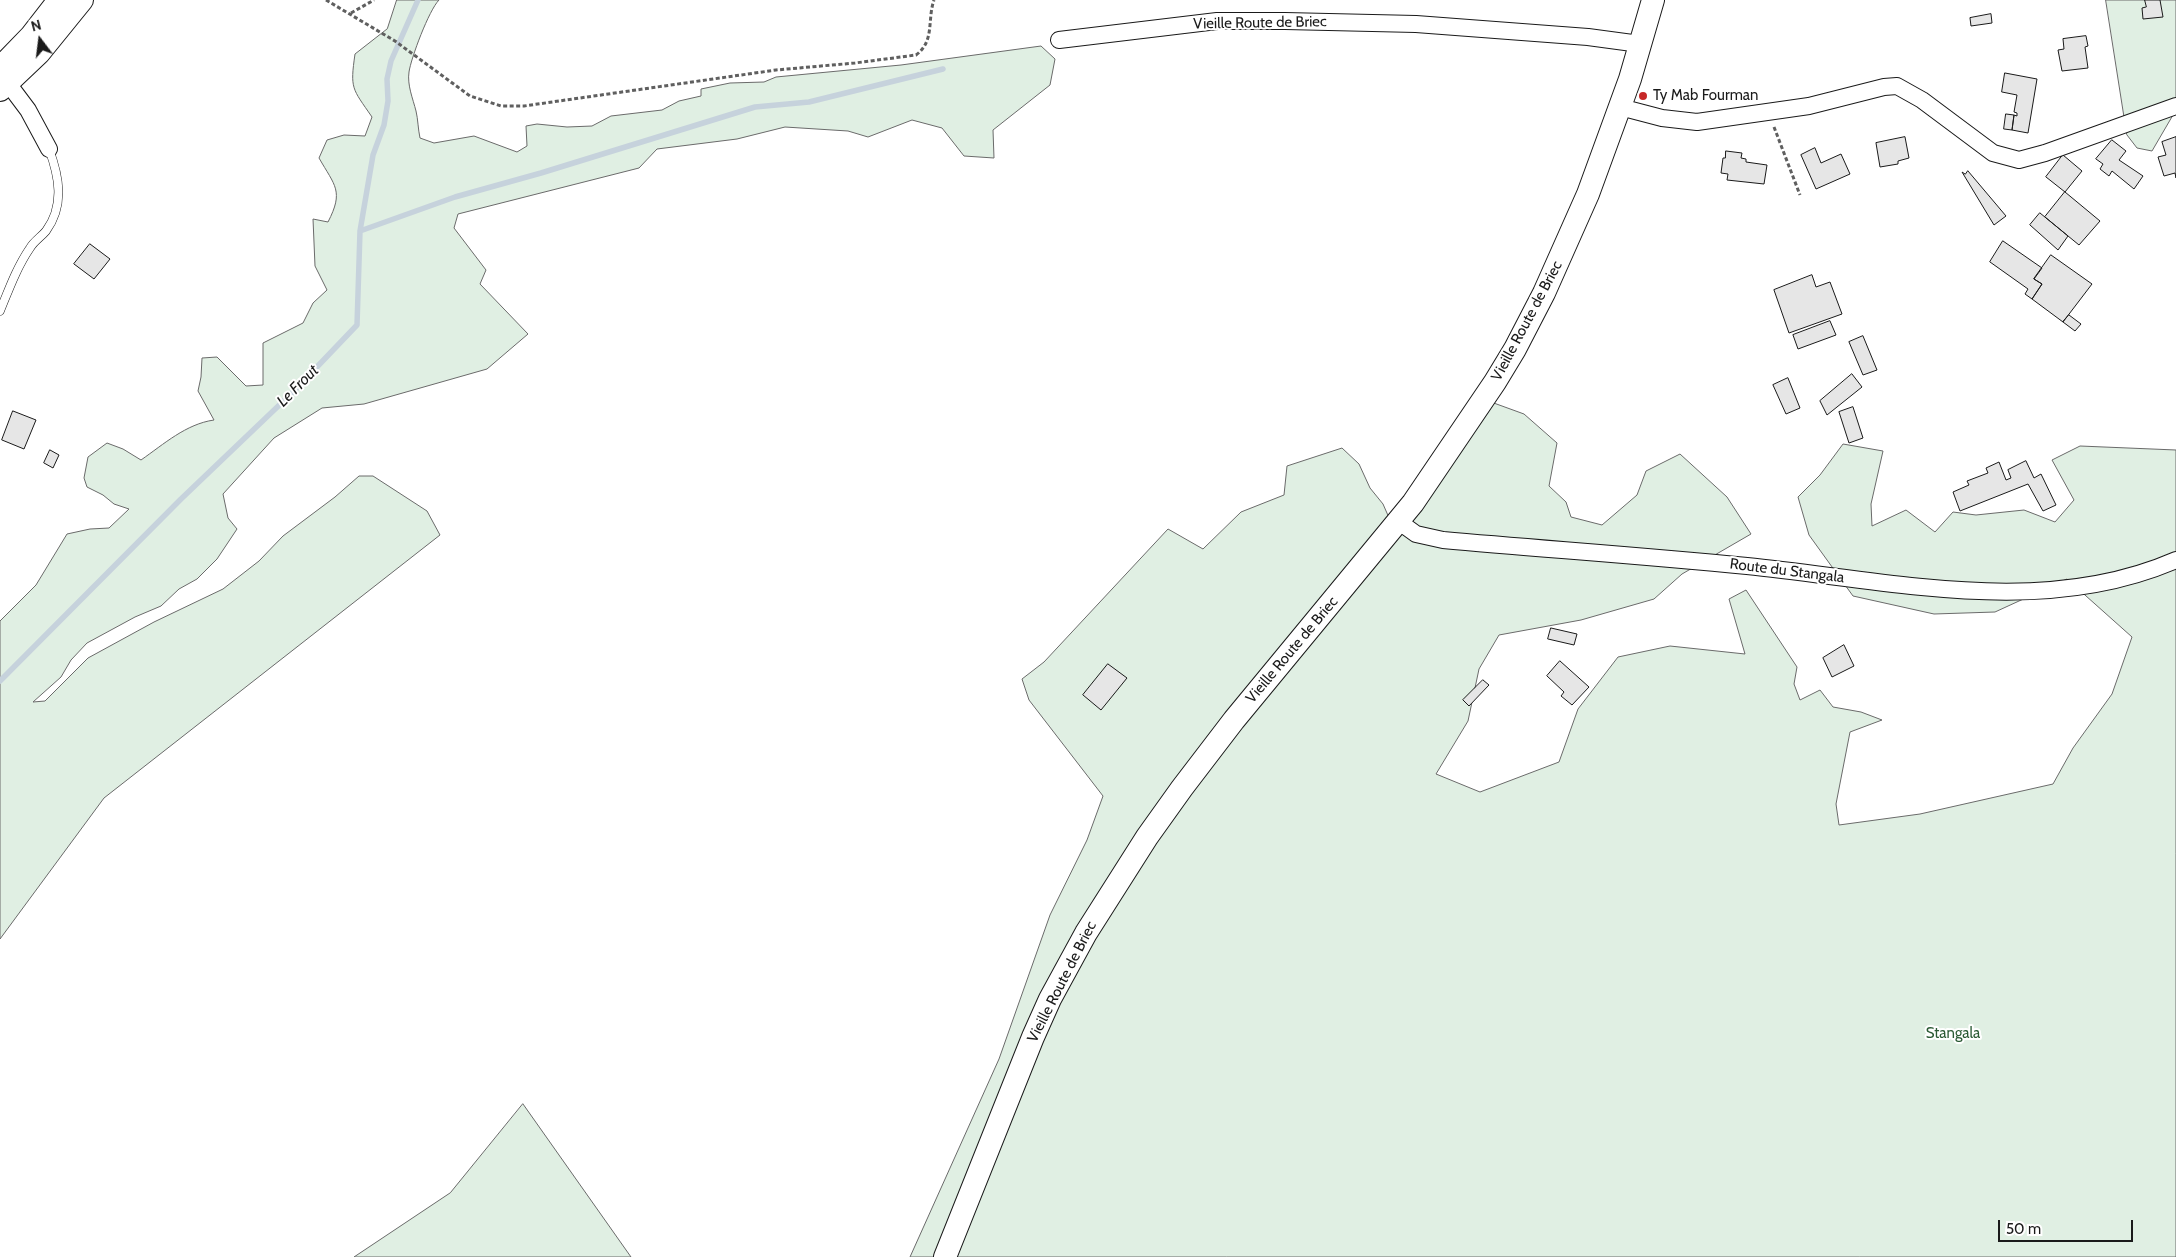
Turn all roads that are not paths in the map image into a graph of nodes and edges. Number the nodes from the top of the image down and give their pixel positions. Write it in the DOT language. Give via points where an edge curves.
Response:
graph roads {
  1 [pos="60,0"];
  2 [pos="82,0"];
  3 [pos="1653,0"];
  4 [pos="1060,40"];
  5 [pos="1640,44"];
  6 [pos="2,78"];
  7 [pos="2176,106"];
  8 [pos="1620,107"];
  9 [pos="49,149"];
  10 [pos="0,311"];
  11 [pos="1398,521"];
  12 [pos="2176,560"];
  13 [pos="945,1257"];
  1 -- 6 [label="street"];
  2 -- 6 [label="street" via="57,33"];
  3 -- 5 [label="street, Vieille Route de Briec"];
  4 -- 5 [label="street, Vieille Route de Briec" via="1208,22 1285,21 1416,24"];
  5 -- 8 [label="street, Vieille Route de Briec"];
  6 -- 9 [label="street" via="28,110"];
  7 -- 8 [label="street" via="2019,160 1993,153 1922,100 1897,86 1809,106 1698,122 1662,118"];
  8 -- 11 [label="street, Vieille Route de Briec" via="1585,201 1530,321 1495,382 1434,474"];
  9 -- 10 [label="lane" via="58,178 57,209 46,231 31,246 18,269"];
  11 -- 12 [label="street, Route du Stangala" via="1416,534 1443,540 1747,566 1969,591 2079,586 2134,577"];
  11 -- 13 [label="street, Vieille Route de Briec" via="1182,788 1086,933 1032,1037"];
}
